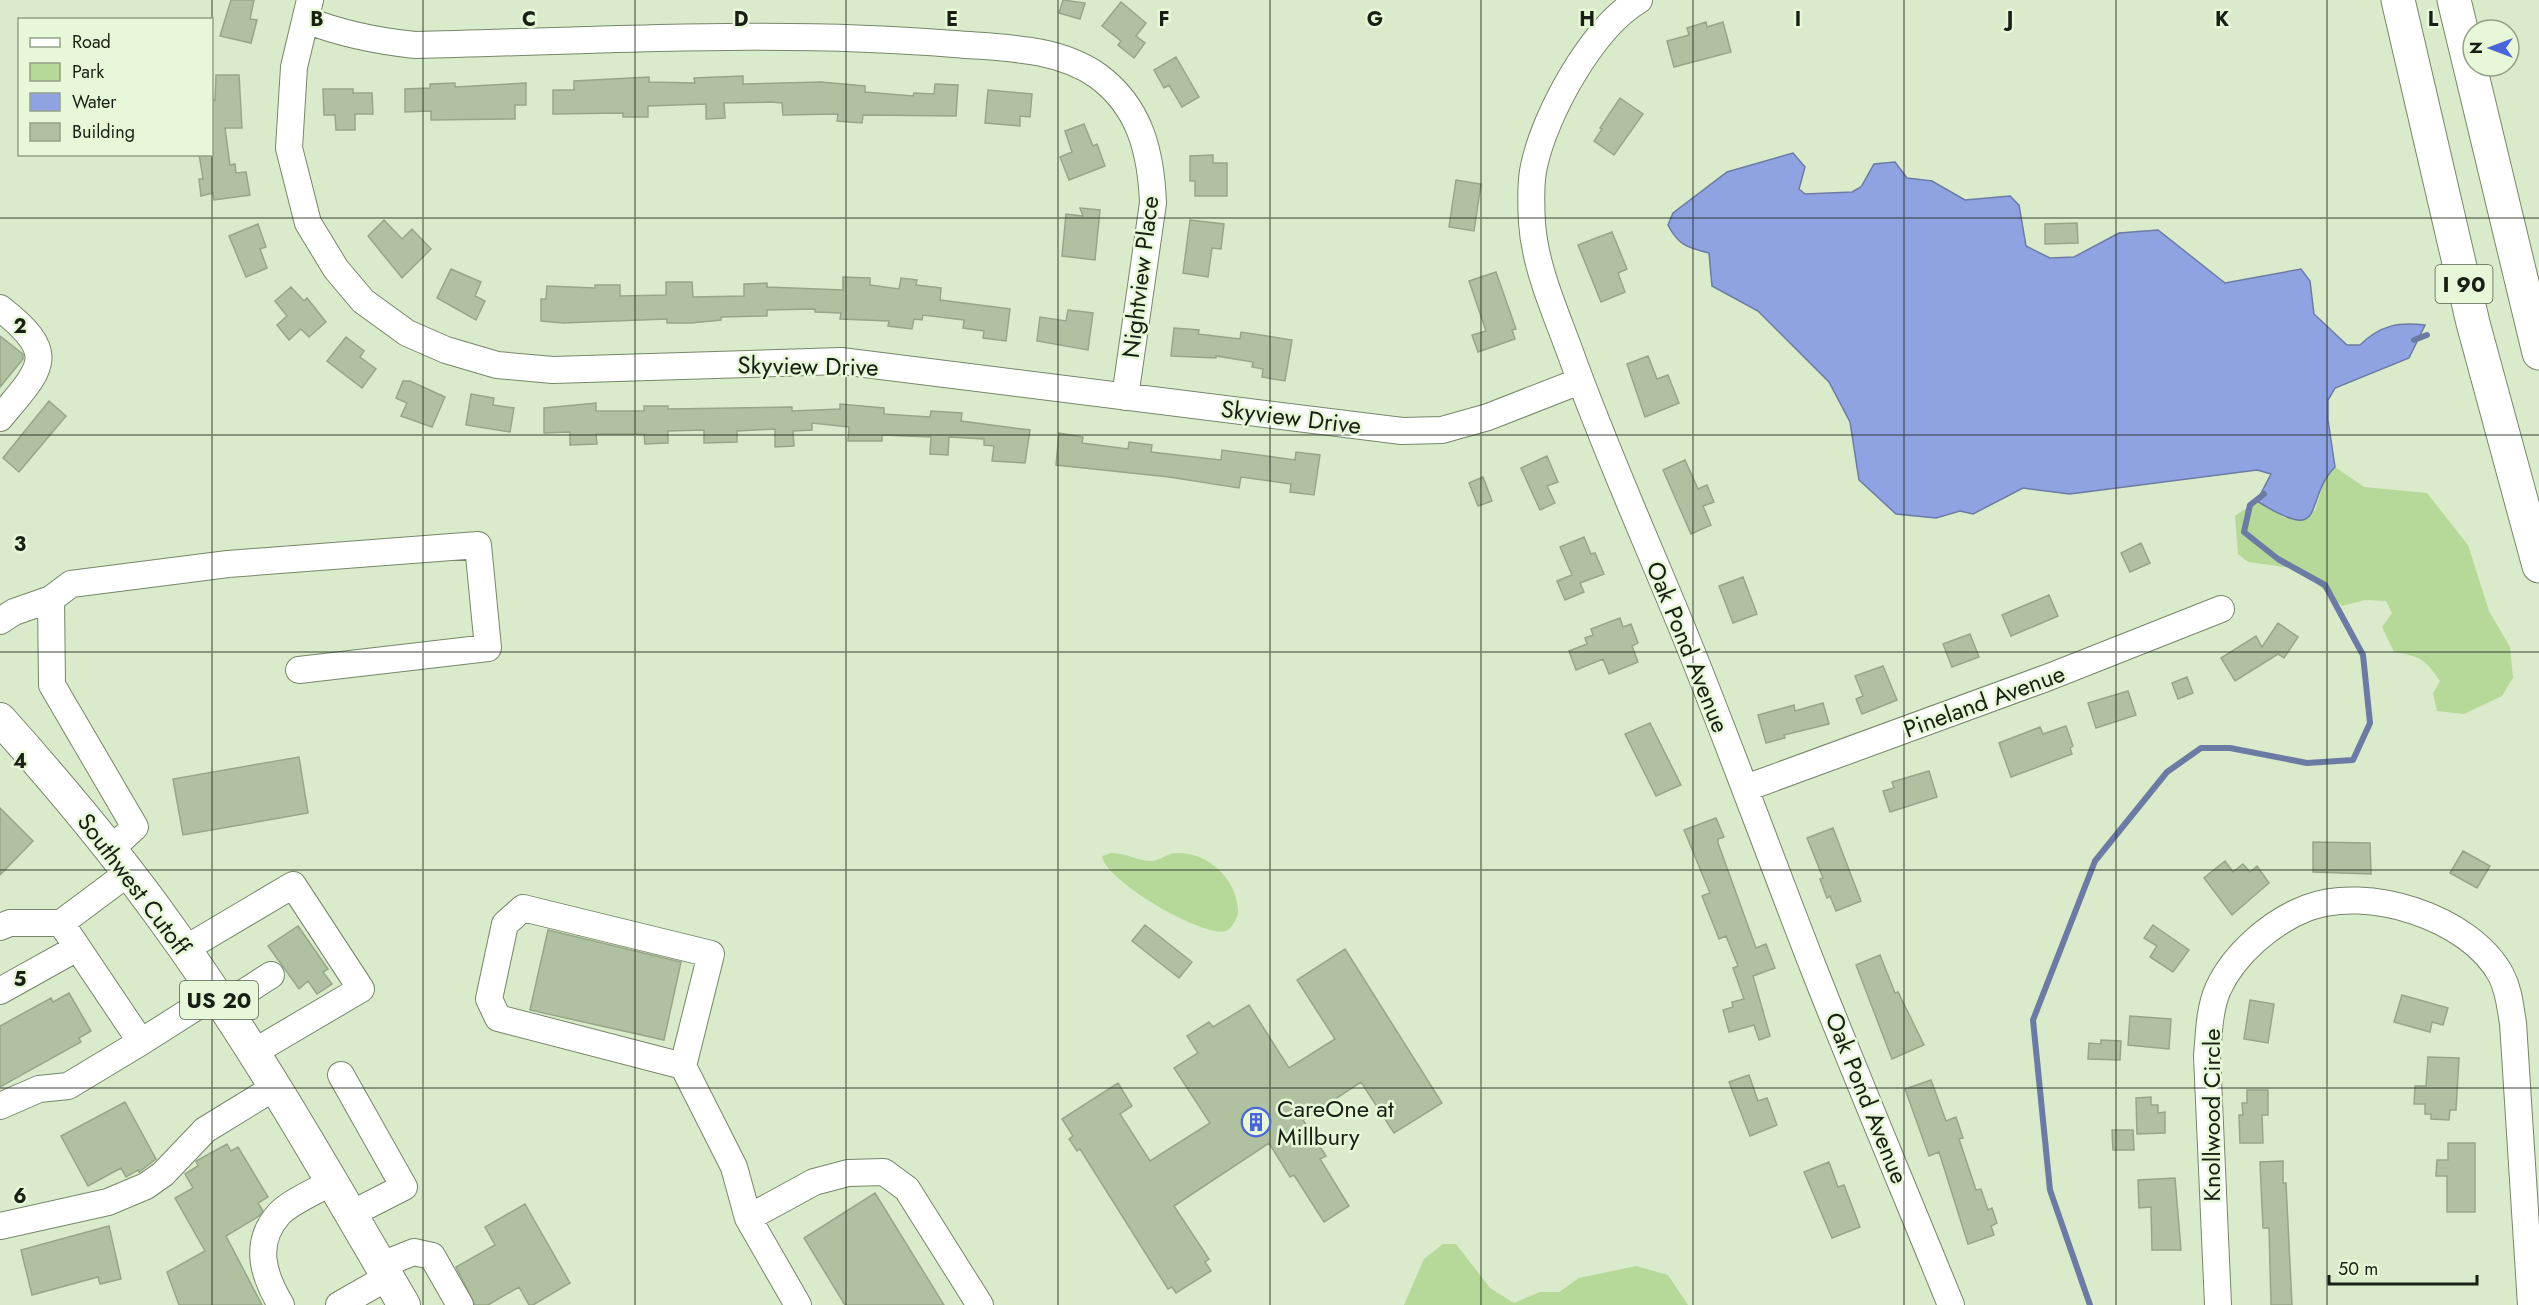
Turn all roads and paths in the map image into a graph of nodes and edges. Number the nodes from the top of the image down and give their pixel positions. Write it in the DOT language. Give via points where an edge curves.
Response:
graph roads {
  1 [pos="1639,0"];
  2 [pos="2398,0"];
  3 [pos="2454,0"];
  4 [pos="308,10"];
  5 [pos="0,308"];
  6 [pos="2539,352"];
  7 [pos="1580,381"];
  8 [pos="1125,397"];
  9 [pos="0,418"];
  10 [pos="2539,566"];
  11 [pos="51,599"];
  12 [pos="2221,609"];
  13 [pos="0,621"];
  14 [pos="298,670"];
  15 [pos="0,719"];
  16 [pos="1746,788"];
  17 [pos="119,862"];
  18 [pos="61,923"];
  19 [pos="0,927"];
  20 [pos="77,948"];
  21 [pos="185,949"];
  22 [pos="271,975"];
  23 [pos="0,991"];
  24 [pos="219,1000"];
  25 [pos="141,1042"];
  26 [pos="254,1052"];
  27 [pos="682,1066"];
  28 [pos="341,1075"];
  29 [pos="275,1087"];
  30 [pos="0,1106"];
  31 [pos="332,1182"];
  32 [pos="351,1214"];
  33 [pos="748,1218"];
  34 [pos="0,1226"];
  35 [pos="384,1271"];
  36 [pos="281,1305"];
  37 [pos="339,1305"];
  38 [pos="404,1305"];
  39 [pos="460,1305"];
  40 [pos="798,1305"];
  41 [pos="980,1305"];
  42 [pos="1951,1305"];
  43 [pos="2218,1305"];
  44 [pos="2531,1305"];
  1 -- 7 [label="street, Oak Pond Avenue" via="1607,27 1570,81 1534,165 1532,222 1536,248"];
  2 -- 10 [label="highway, I 90" via="2473,323"];
  3 -- 6 [label="highway, I 90"];
  4 -- 8 [label="street, Skyview Drive" via="294,67 289,148 308,223 336,269 363,301 407,333 497,365 553,370 841,361"];
  4 -- 8 [label="street, Nightview Place" via="333,31 415,45 779,37 894,39 1061,57 1096,75 1121,95 1135,116 1152,173 1153,203"];
  5 -- 9 [label="street" via="31,335 40,351 36,375"];
  7 -- 8 [label="street, Skyview Drive" via="1488,417 1442,430 1412,431"];
  7 -- 16 [label="street, Oak Pond Avenue"];
  11 -- 13 [label="street"];
  11 -- 14 [label="street" via="71,584 217,566 478,545 488,648"];
  11 -- 17 [label="street" via="52,685 135,827"];
  12 -- 16 [label="street, Pineland Avenue" via="2058,674"];
  15 -- 17 [label="main road, Southwest Cutoff / US 20"];
  16 -- 42 [label="street, Oak Pond Avenue" via="1818,981"];
  17 -- 18 [label="street"];
  17 -- 21 [label="main road, Southwest Cutoff / US 20"];
  18 -- 19 [label="street" via="10,923"];
  18 -- 20 [label="street"];
  20 -- 23 [label="street"];
  20 -- 25 [label="street"];
  21 -- 24 [label="main road, Southwest Cutoff / US 20"];
  21 -- 26 [label="street" via="293,885 360,989"];
  22 -- 24 [label="street"];
  24 -- 25 [label="street"];
  24 -- 26 [label="main road, Southwest Cutoff / US 20"];
  25 -- 30 [label="street" via="68,1086 39,1089"];
  26 -- 29 [label="main road, Southwest Cutoff / US 20"];
  27 -- 27 [label="street" via="498,1018 489,999 505,924 523,909 711,954"];
  27 -- 33 [label="street" via="734,1167"];
  28 -- 32 [label="street" via="404,1186"];
  29 -- 31 [label="main road, Southwest Cutoff / US 20"];
  29 -- 34 [label="street" via="205,1130 146,1186 108,1202"];
  31 -- 32 [label="main road, Southwest Cutoff / US 20"];
  31 -- 36 [label="street" via="280,1212 268,1232 262,1260"];
  32 -- 35 [label="main road, Southwest Cutoff / US 20"];
  33 -- 40 [label="street"];
  33 -- 41 [label="street" via="814,1182 848,1173 884,1172 907,1190"];
  35 -- 37 [label="street"];
  35 -- 38 [label="main road, Southwest Cutoff / US 20"];
  35 -- 39 [label="street" via="414,1252 432,1256"];
  43 -- 44 [label="street, Knollwood Circle" via="2207,1056 2209,1025 2218,989 2246,950 2288,917 2329,903 2368,902 2421,912 2443,922 2471,940 2491,961 2507,990 2517,1080"];
}
